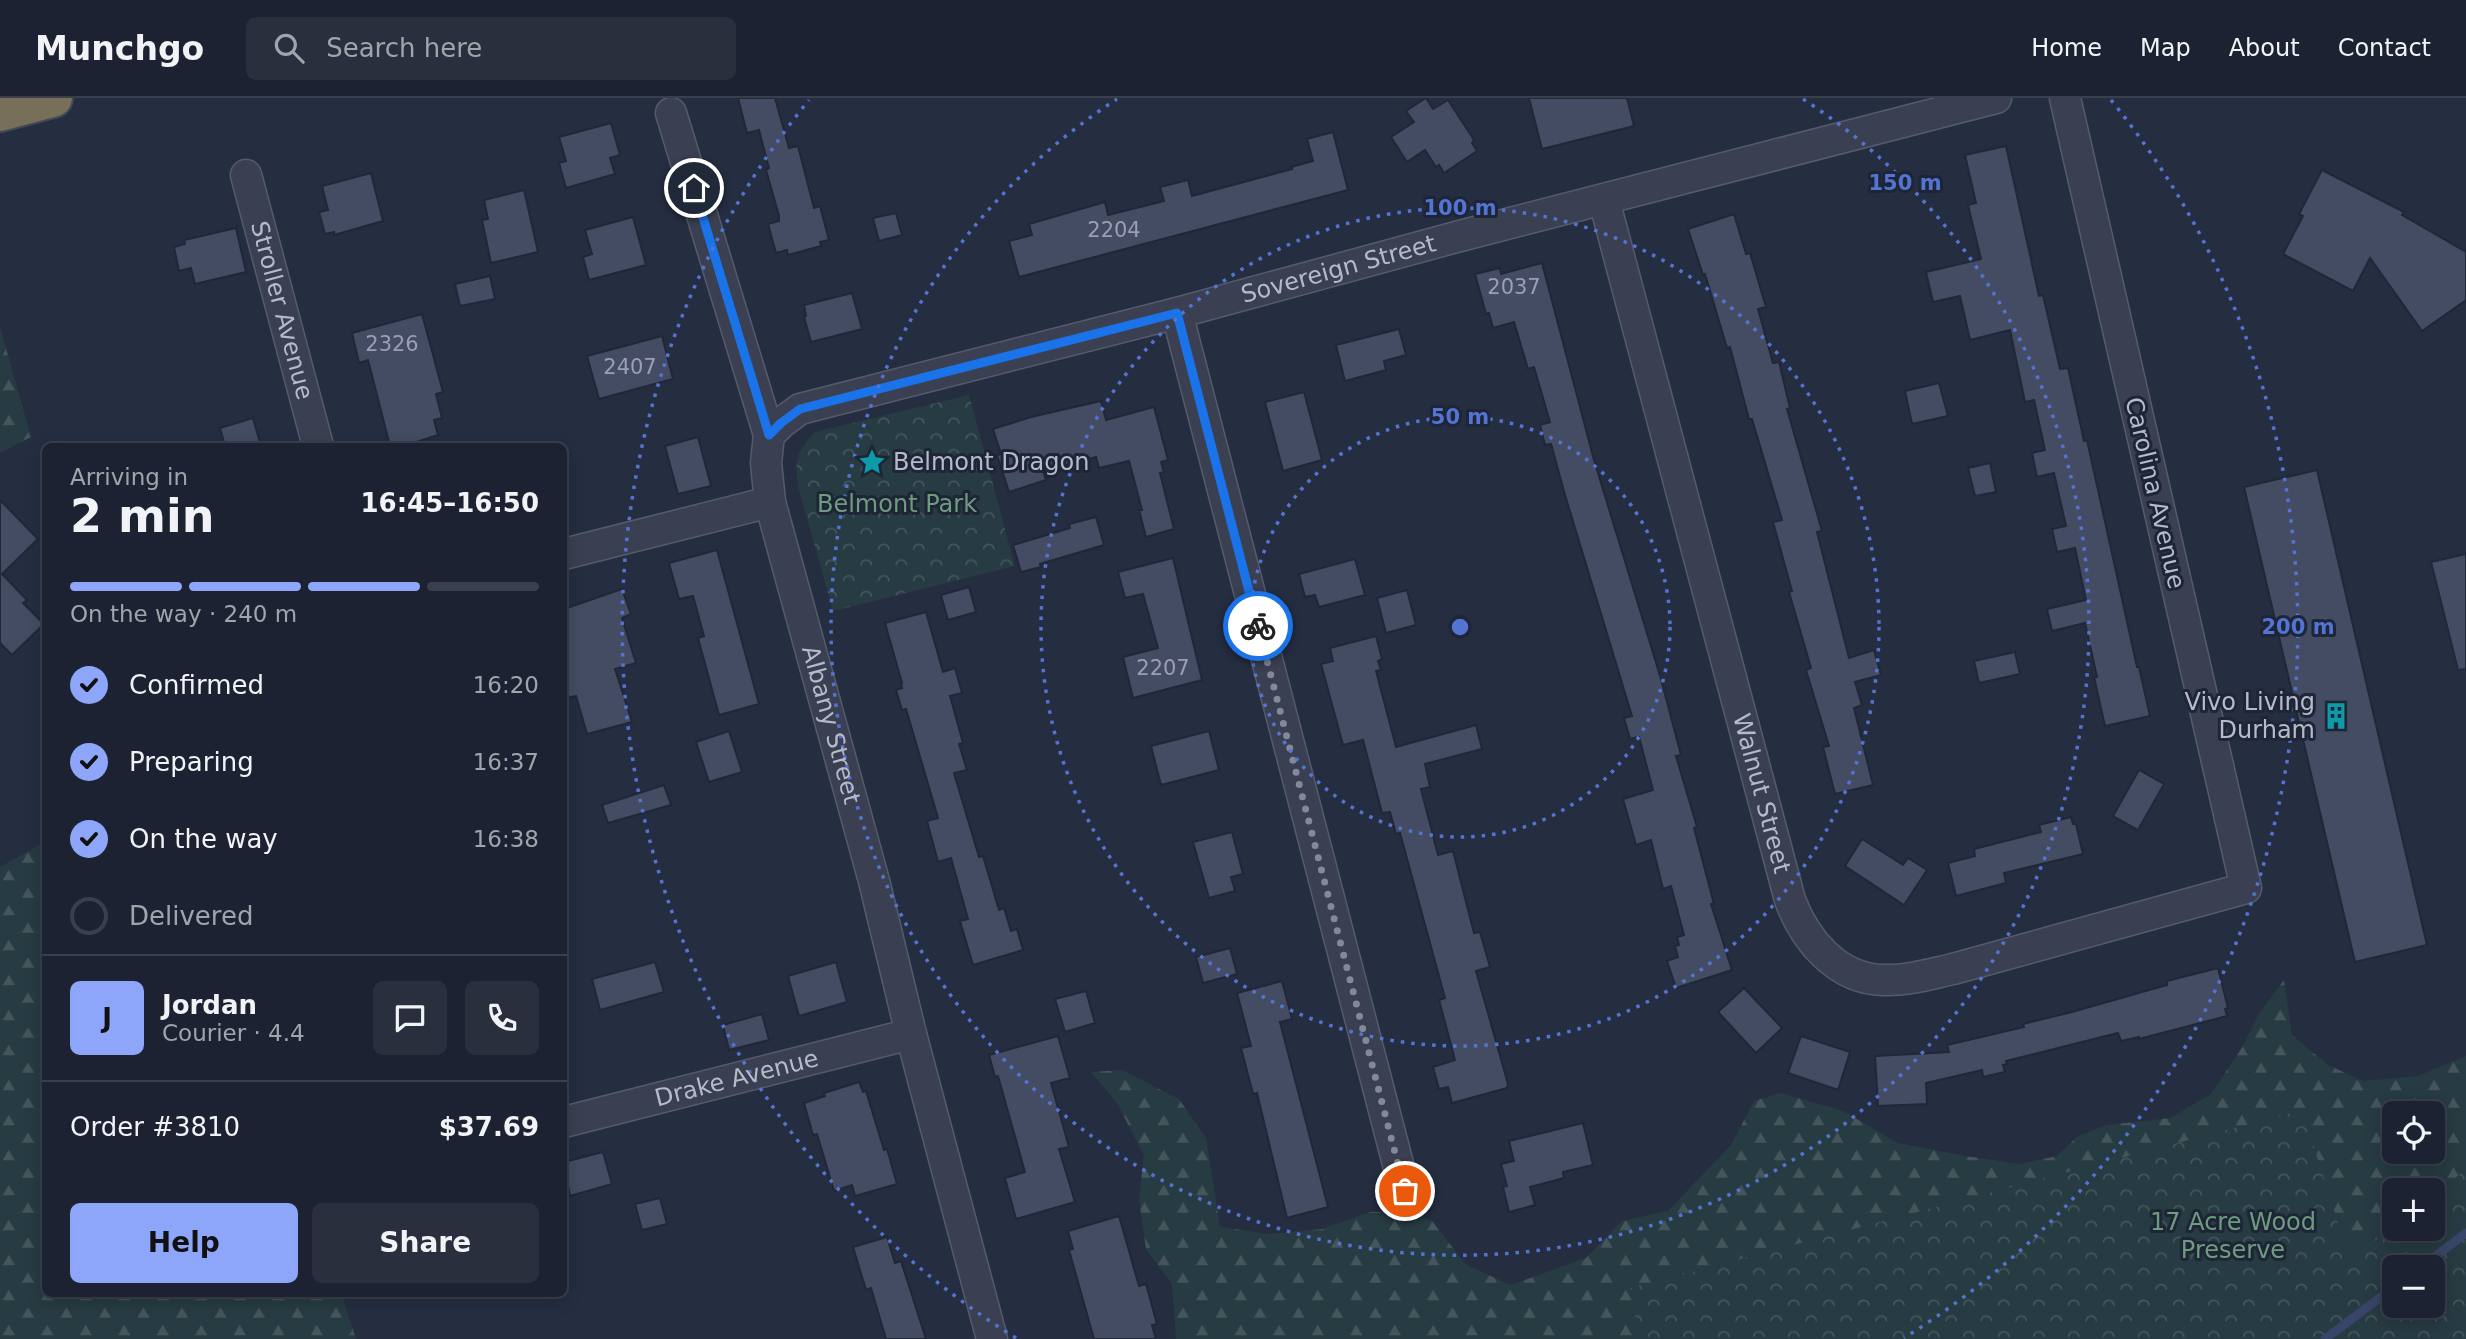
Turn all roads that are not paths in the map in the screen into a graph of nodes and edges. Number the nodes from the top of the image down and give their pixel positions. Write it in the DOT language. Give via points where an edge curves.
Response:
graph roads {
  1 [pos="53,98"];
  2 [pos="1996,98"];
  3 [pos="2065,98"];
  4 [pos="0,112"];
  5 [pos="671,113"];
  6 [pos="246,175"];
  7 [pos="1604,200"];
  8 [pos="1177,313"];
  9 [pos="769,435"];
  10 [pos="317,443"];
  11 [pos="770,502"];
  12 [pos="567,553"];
  13 [pos="2246,888"];
  14 [pos="911,1034"];
  15 [pos="567,1121"];
  16 [pos="1405,1191"];
  17 [pos="992,1339"];
  1 -- 4 [label="highway"];
  2 -- 7 [label="street, Sovereign Street"];
  3 -- 13 [label="street, Carolina Avenue"];
  5 -- 9 [label="street, Albany Street"];
  6 -- 10 [label="street, Stroller Avenue"];
  7 -- 8 [label="street, Sovereign Street"];
  7 -- 13 [label="street, Walnut Street" via="1790,900 1798,922 1816,946 1858,976 1911,978"];
  8 -- 9 [label="street, Sovereign Street" via="800,409"];
  8 -- 16 [label="street"];
  9 -- 11 [label="street, Albany Street"];
  11 -- 12 [label="street"];
  11 -- 14 [label="street, Albany Street"];
  14 -- 15 [label="street, Drake Avenue"];
  14 -- 17 [label="street, Albany Street"];
}
